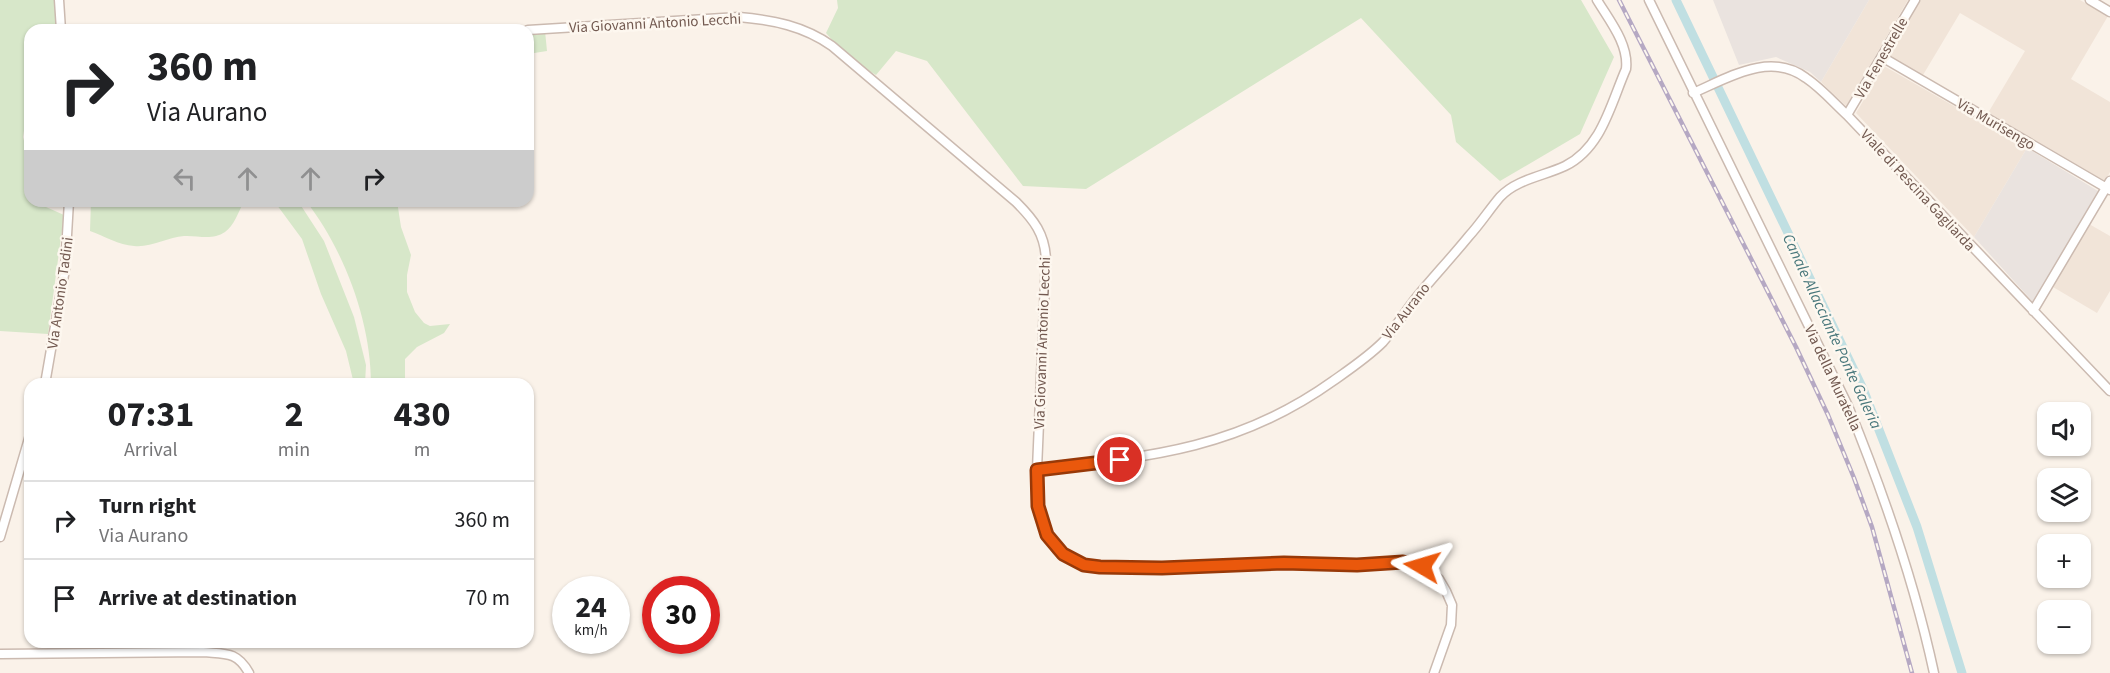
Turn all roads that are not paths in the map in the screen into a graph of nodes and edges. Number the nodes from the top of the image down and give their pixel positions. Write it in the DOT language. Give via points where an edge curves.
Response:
graph roads {
  1 [pos="59,0"];
  2 [pos="1597,0"];
  3 [pos="1649,0"];
  4 [pos="1915,0"];
  5 [pos="2090,0"];
  6 [pos="2110,12"];
  7 [pos="61,24"];
  8 [pos="534,30"];
  9 [pos="1882,57"];
  10 [pos="1694,93"];
  11 [pos="1847,115"];
  12 [pos="2109,186"];
  13 [pos="69,207"];
  14 [pos="2033,311"];
  15 [pos="46,378"];
  16 [pos="2110,391"];
  17 [pos="24,455"];
  18 [pos="1037,470"];
  19 [pos="0,537"];
  20 [pos="0,654"];
  21 [pos="249,673"];
  22 [pos="1434,673"];
  23 [pos="1934,673"];
  1 -- 7 [label="street"];
  2 -- 18 [label="street, Via Aurano" via="1625,49 1627,62 1593,144 1565,166 1522,182 1502,195 1364,359 1315,394 1227,437 1171,453"];
  3 -- 10 [label="street, Via della Muratella"];
  4 -- 9 [label="street, Via Fenestrelle"];
  5 -- 6 [label="street"];
  8 -- 18 [label="street, Via Giovanni Antonio Lecchi" via="739,17 804,30 839,51 1016,202 1038,226 1046,251"];
  9 -- 11 [label="street, Via Fenestrelle"];
  9 -- 12 [label="street, Via Murisengo"];
  10 -- 11 [label="street, Viale di Pescina Gagliarda" via="1751,69 1785,67 1807,78"];
  10 -- 23 [label="street, Via della Muratella" via="1848,406 1913,586"];
  11 -- 14 [label="street, Viale di Pescina Gagliarda"];
  12 -- 14 [label="street"];
  13 -- 15 [label="street, Via Antonio Tadini" via="66,269"];
  14 -- 16 [label="street, Viale di Pescina Gagliarda"];
  17 -- 19 [label="street"];
  18 -- 22 [label="street, Via Giovanni Antonio Lecchi" via="1038,506 1047,535 1063,554 1084,565 1162,568 1403,562 1422,566 1443,584 1453,612"];
  20 -- 21 [label="street" via="203,652 240,658"];
}
